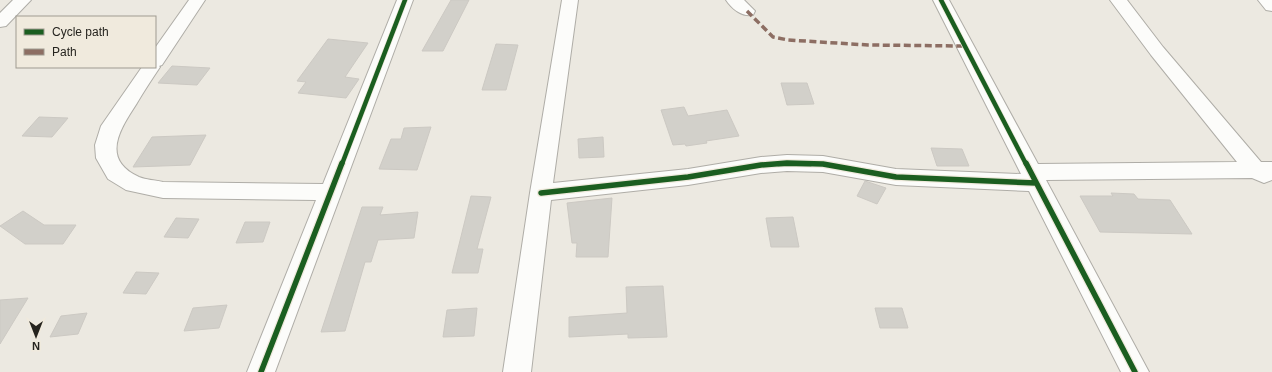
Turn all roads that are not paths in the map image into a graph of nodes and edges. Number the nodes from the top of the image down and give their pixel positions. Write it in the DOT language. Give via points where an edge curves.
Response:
graph roads {
  1 [pos="23,0"];
  2 [pos="197,0"];
  3 [pos="405,0"];
  4 [pos="570,0"];
  5 [pos="734,0"];
  6 [pos="941,0"];
  7 [pos="1118,0"];
  8 [pos="1266,0"];
  9 [pos="1272,6"];
  10 [pos="747,11"];
  11 [pos="0,22"];
  12 [pos="156,61"];
  13 [pos="150,68"];
  14 [pos="1266,173"];
  15 [pos="1033,178"];
  16 [pos="331,192"];
  17 [pos="541,193"];
  18 [pos="261,372"];
  19 [pos="517,372"];
  20 [pos="1135,372"];
  1 -- 11 [label="street"];
  2 -- 12 [label="street"];
  3 -- 16 [label="street"];
  4 -- 17 [label="street"];
  5 -- 10 [label="street"];
  6 -- 15 [label="street"];
  7 -- 14 [label="street" via="1157,51"];
  8 -- 9 [label="street"];
  13 -- 16 [label="street" via="112,126 105,145 106,158 116,173 134,184 163,190"];
  14 -- 15 [label="street"];
  15 -- 17 [label="street" via="903,177 823,164 787,163"];
  15 -- 20 [label="street"];
  16 -- 18 [label="street"];
  17 -- 19 [label="street"];
}
